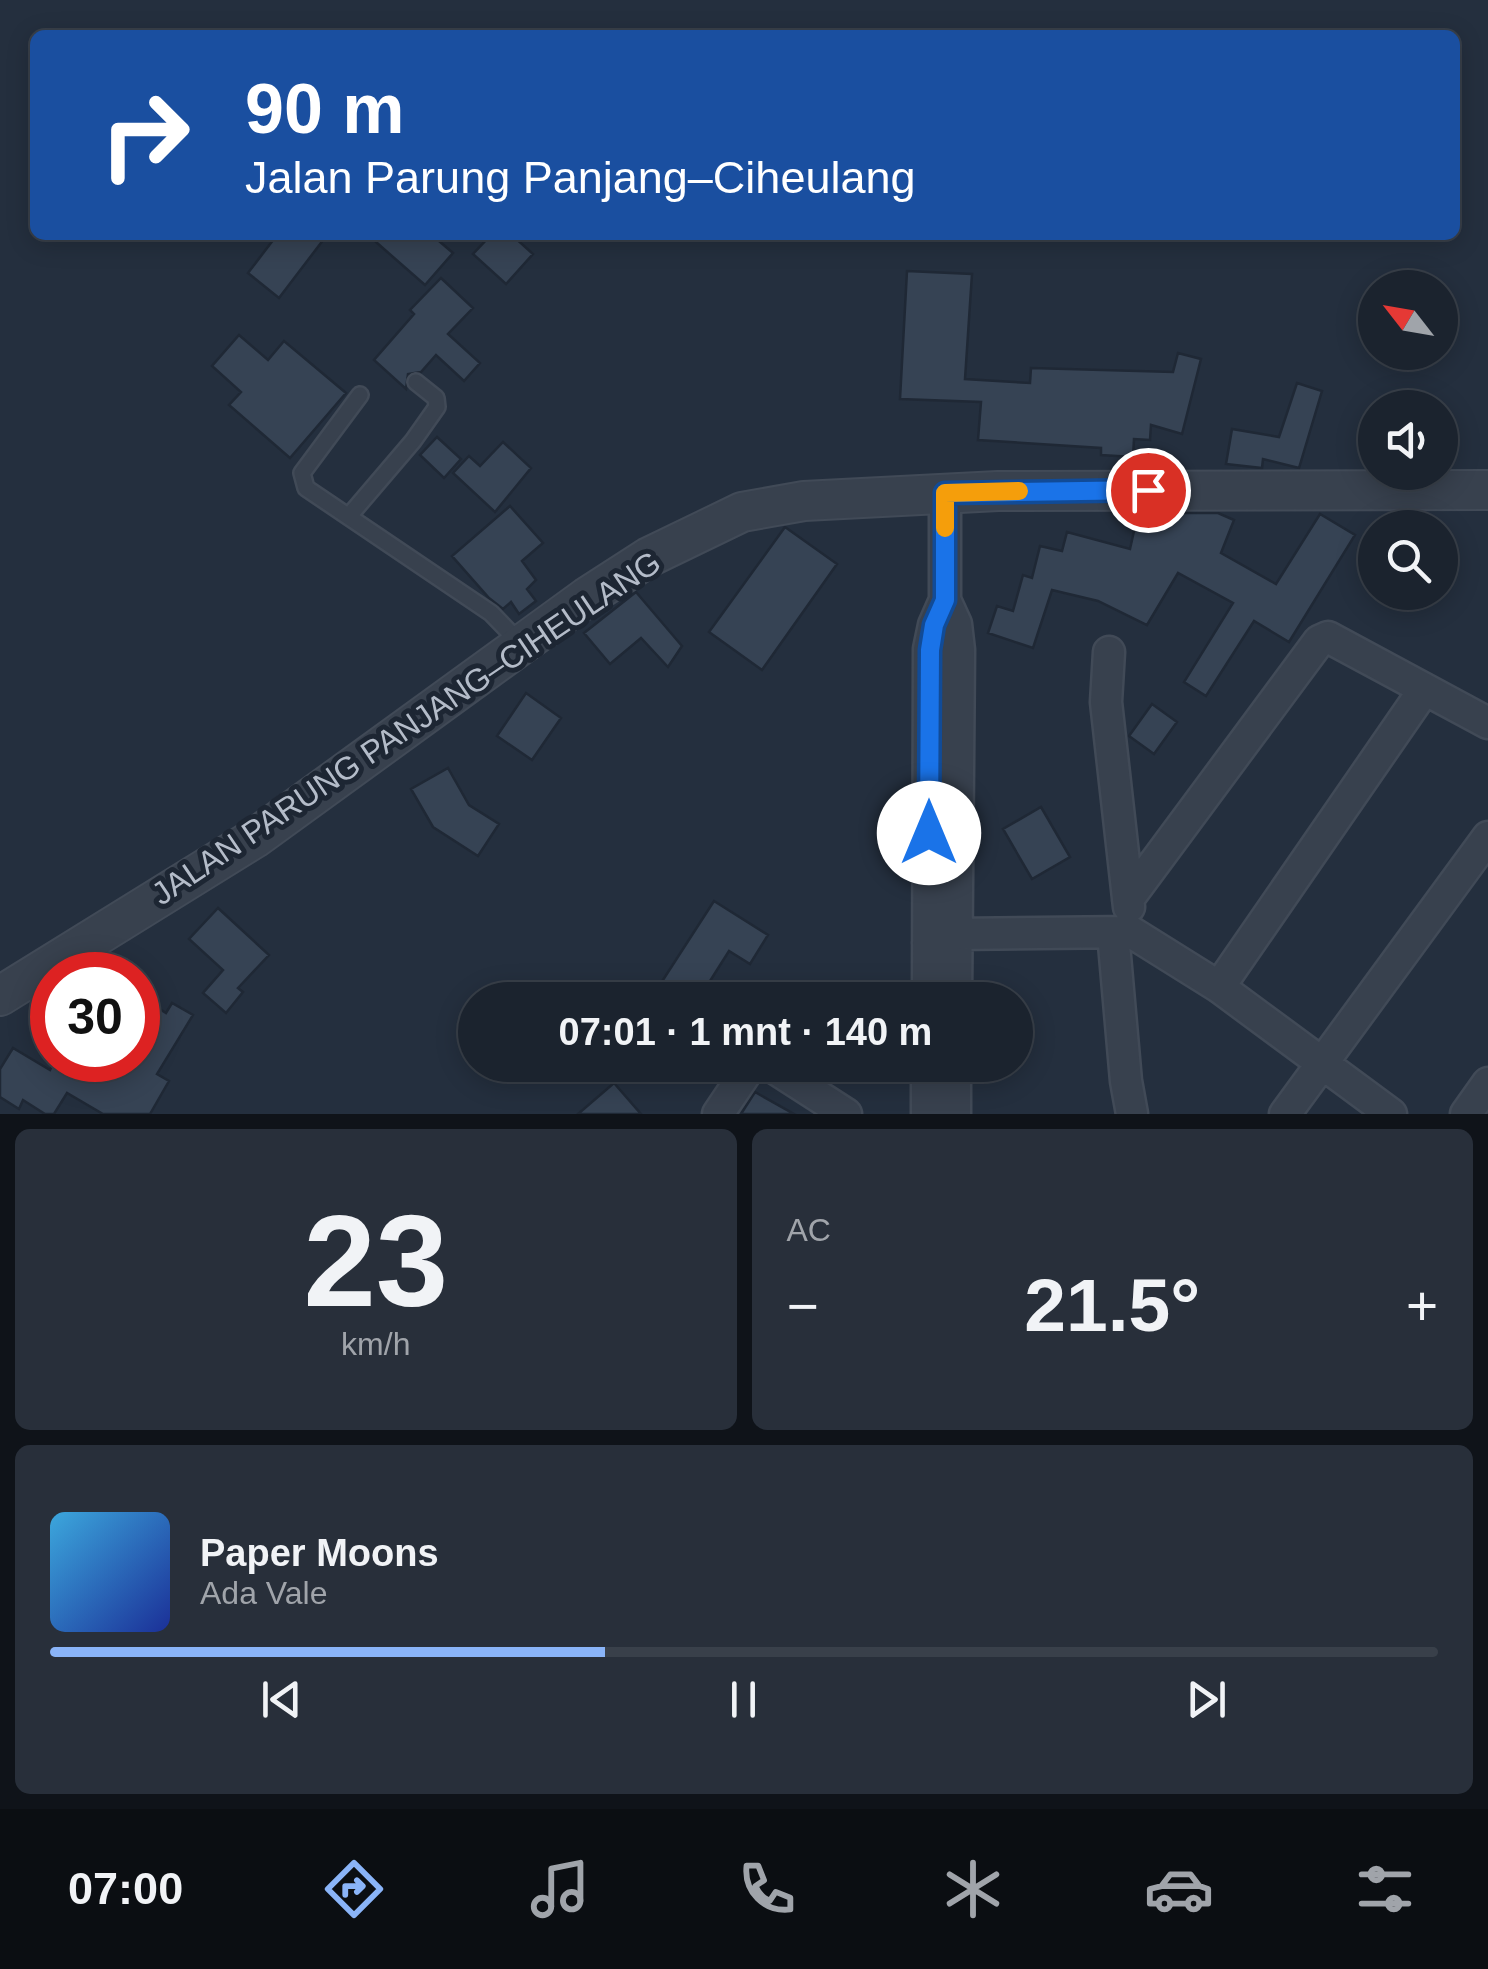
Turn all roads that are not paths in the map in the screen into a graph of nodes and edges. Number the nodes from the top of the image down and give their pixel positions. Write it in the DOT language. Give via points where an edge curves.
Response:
graph roads {
  1 [pos="416,382"];
  2 [pos="360,395"];
  3 [pos="1488,490"];
  4 [pos="945,493"];
  5 [pos="349,516"];
  6 [pos="523,646"];
  7 [pos="1109,652"];
  8 [pos="1424,690"];
  9 [pos="1488,723"];
  10 [pos="1488,837"];
  11 [pos="1128,899"];
  12 [pos="1122,932"];
  13 [pos="942,938"];
  14 [pos="932,982"];
  15 [pos="952,982"];
  16 [pos="1219,987"];
  17 [pos="0,996"];
  18 [pos="1323,1061"];
  19 [pos="740,1082"];
  20 [pos="796,1082"];
  21 [pos="931,1082"];
  22 [pos="949,1082"];
  23 [pos="1488,1083"];
  24 [pos="1137,1111"];
  25 [pos="937,1113"];
  26 [pos="718,1114"];
  27 [pos="846,1114"];
  28 [pos="1285,1114"];
  29 [pos="1391,1114"];
  30 [pos="1466,1114"];
  1 -- 5 [label="lane" via="436,398 437,407"];
  2 -- 5 [label="lane" via="302,473 306,488"];
  3 -- 4 [label="street, JALAN PARUNG PANJANG–CIHEULANG"];
  4 -- 6 [label="street, JALAN PARUNG PANJANG–CIHEULANG" via="804,501 742,512 650,558"];
  4 -- 13 [label="street" via="945,600 960,650"];
  5 -- 6 [label="lane" via="492,614"];
  6 -- 17 [label="street, JALAN PARUNG PANJANG–CIHEULANG" via="254,838"];
  7 -- 11 [label="street" via="1106,702"];
  8 -- 9 [label="street"];
  8 -- 11 [label="street" via="1328,638 1319,641"];
  8 -- 16 [label="street"];
  10 -- 18 [label="street"];
  11 -- 12 [label="street"];
  12 -- 13 [label="street"];
  12 -- 16 [label="street"];
  12 -- 24 [label="street"];
  13 -- 14 [label="street"];
  13 -- 15 [label="street"];
  16 -- 18 [label="street"];
  18 -- 28 [label="street"];
  18 -- 29 [label="street"];
  19 -- 26 [label="street"];
  20 -- 27 [label="street"];
  21 -- 25 [label="street"];
  22 -- 25 [label="street"];
  23 -- 30 [label="street"];
}
